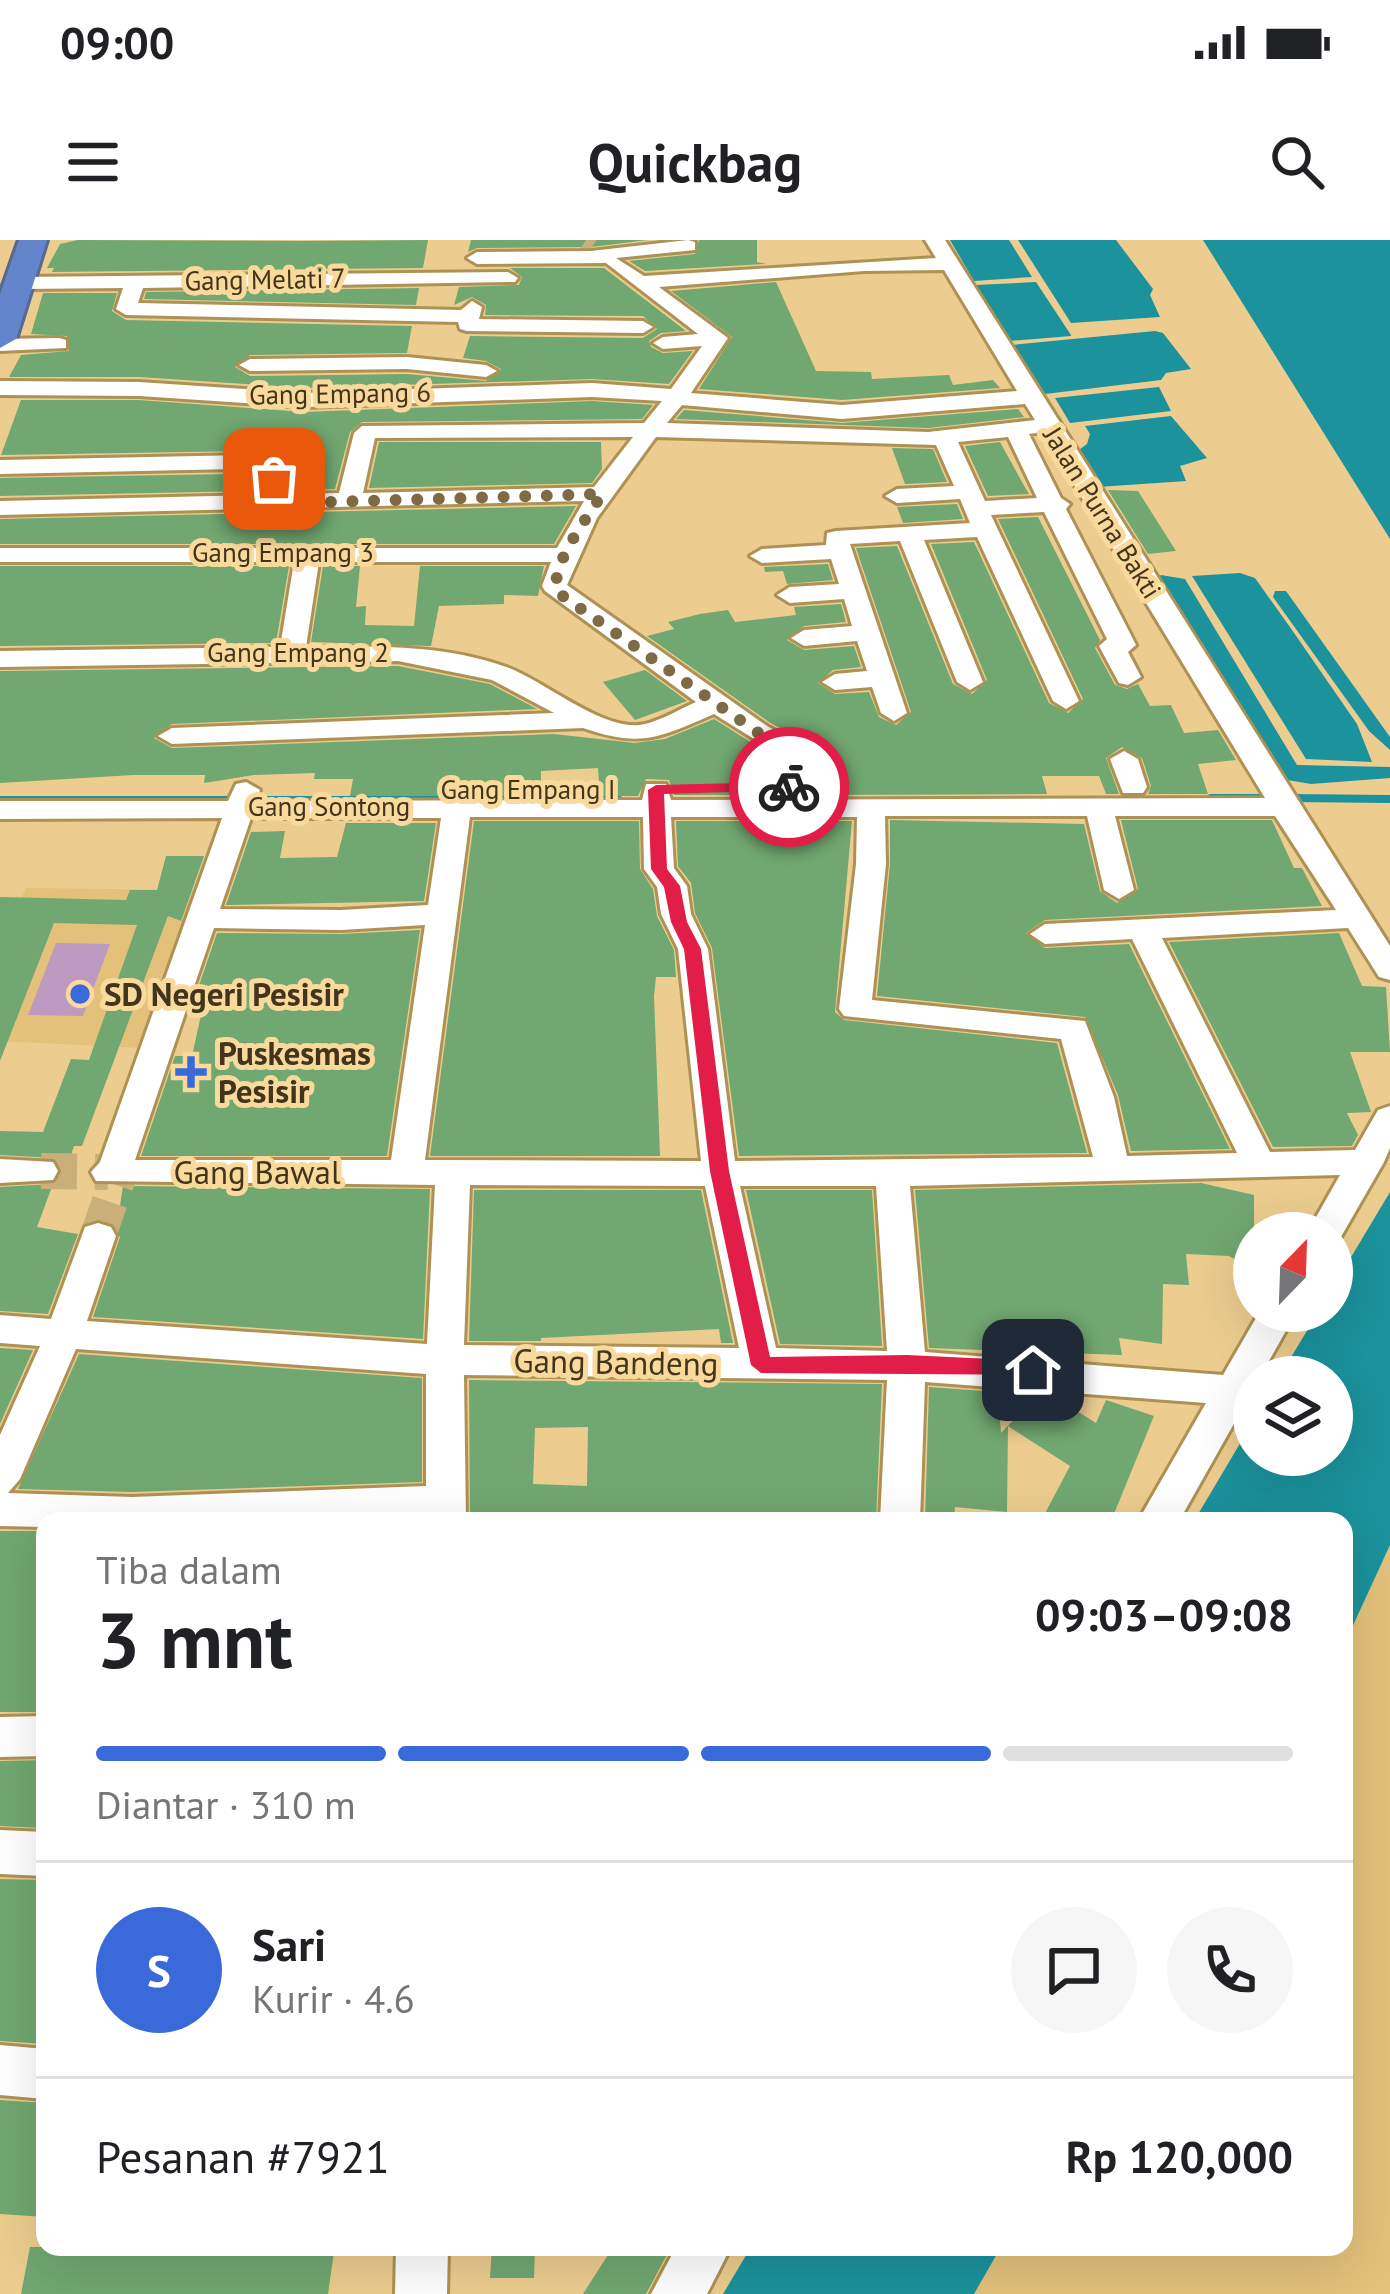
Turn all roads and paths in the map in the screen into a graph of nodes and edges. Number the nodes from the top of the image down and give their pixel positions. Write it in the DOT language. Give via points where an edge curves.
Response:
graph roads {
  1 [pos="935,240"];
  2 [pos="688,246"];
  3 [pos="597,253"];
  4 [pos="384,257"];
  5 [pos="487,258"];
  6 [pos="950,264"];
  7 [pos="17,271"];
  8 [pos="508,278"];
  9 [pos="135,282"];
  10 [pos="641,282"];
  11 [pos="643,327"];
  12 [pos="467,330"];
  13 [pos="718,338"];
  14 [pos="0,342"];
  15 [pos="59,344"];
  16 [pos="663,344"];
  17 [pos="580,345"];
  18 [pos="250,365"];
  19 [pos="643,370"];
  20 [pos="674,370"];
  21 [pos="698,371"];
  22 [pos="0,388"];
  23 [pos="132,389"];
  24 [pos="679,397"];
  25 [pos="1030,397"];
  26 [pos="125,413"];
  27 [pos="1049,425"];
  28 [pos="648,430"];
  29 [pos="1018,435"];
  30 [pos="899,460"];
  31 [pos="0,467"];
  32 [pos="602,494"];
  33 [pos="897,496"];
  34 [pos="349,501"];
  35 [pos="1095,502"];
  36 [pos="297,503"];
  37 [pos="1060,504"];
  38 [pos="0,508"];
  39 [pos="977,510"];
  40 [pos="909,534"];
  41 [pos="840,551"];
  42 [pos="308,553"];
  43 [pos="0,555"];
  44 [pos="567,555"];
  45 [pos="762,556"];
  46 [pos="854,591"];
  47 [pos="790,595"];
  48 [pos="867,632"];
  49 [pos="804,638"];
  50 [pos="292,651"];
  51 [pos="0,659"];
  52 [pos="1128,676"];
  53 [pos="882,678"];
  54 [pos="835,682"];
  55 [pos="970,682"];
  56 [pos="1066,701"];
  57 [pos="716,703"];
  58 [pos="894,713"];
  59 [pos="589,720"];
  60 [pos="172,736"];
  61 [pos="1124,759"];
  62 [pos="820,787"];
  63 [pos="0,790"];
  64 [pos="1278,796"];
  65 [pos="1117,797"];
  66 [pos="244,799"];
  67 [pos="657,799"];
  68 [pos="859,799"];
  69 [pos="449,801"];
  70 [pos="0,810"];
  71 [pos="1119,890"];
  72 [pos="442,914"];
  73 [pos="1359,917"];
  74 [pos="202,918"];
  75 [pos="1144,930"];
  76 [pos="1046,934"];
  77 [pos="1386,958"];
  78 [pos="1390,1118"];
  79 [pos="1366,1162"];
  80 [pos="1261,1168"];
  81 [pos="0,1171"];
  82 [pos="719,1171"];
  83 [pos="1113,1171"];
  84 [pos="41,1172"];
  85 [pos="406,1173"];
  86 [pos="453,1174"];
  87 [pos="892,1174"];
  88 [pos="1337,1212"];
  89 [pos="98,1236"];
  90 [pos="0,1329"];
  91 [pos="1267,1332"];
  92 [pos="64,1334"];
  93 [pos="446,1360"];
  94 [pos="907,1363"];
  95 [pos="761,1365"];
  96 [pos="1232,1391"];
  97 [pos="0,1478"];
  98 [pos="0,1509"];
  99 [pos="446,1511"];
  100 [pos="79,1512"];
  101 [pos="341,1512"];
  102 [pos="900,1512"];
  103 [pos="1163,1512"];
  104 [pos="36,1736"];
  105 [pos="0,1737"];
  106 [pos="0,1852"];
  107 [pos="36,1854"];
  108 [pos="0,2070"];
  109 [pos="36,2073"];
  110 [pos="422,2256"];
  111 [pos="699,2256"];
  112 [pos="421,2294"];
  113 [pos="676,2294"];
  1 -- 6 [label="street, Jalan Purna Bakti"];
  2 -- 3 [label="street"];
  3 -- 5 [label="street"];
  3 -- 10 [label="street"];
  4 -- 5 [label="street"];
  5 -- 8 [label="street, Gang Melati 7"];
  5 -- 9 [label="street, Gang Melati 7"];
  6 -- 10 [label="street" via="755,262"];
  6 -- 25 [label="street, Jalan Purna Bakti"];
  7 -- 9 [label="street, Gang Melati 7"];
  7 -- 14 [label="highway"];
  9 -- 12 [label="street" via="127,309"];
  10 -- 13 [label="street"];
  11 -- 12 [label="street"];
  12 -- 17 [label="street"];
  13 -- 16 [label="street"];
  13 -- 21 [label="street"];
  14 -- 15 [label="street"];
  18 -- 19 [label="street"];
  20 -- 21 [label="street"];
  21 -- 24 [label="street"];
  22 -- 23 [label="street, Gang Empang 6"];
  23 -- 24 [label="street, Gang Empang 6" via="298,400 592,390"];
  23 -- 26 [label="street"];
  24 -- 25 [label="street, Gang Empang 6" via="842,412"];
  24 -- 28 [label="street"];
  25 -- 27 [label="street, Jalan Purna Bakti"];
  27 -- 28 [label="street" via="915,439"];
  27 -- 35 [label="street, Jalan Purna Bakti"];
  28 -- 32 [label="street"];
  28 -- 34 [label="street" via="368,431"];
  29 -- 37 [label="street"];
  30 -- 39 [label="street" via="950,450"];
  31 -- 36 [label="street" via="247,462 246,480 302,479"];
  32 -- 34 [label="street"];
  32 -- 44 [label="street"];
  33 -- 39 [label="street"];
  34 -- 36 [label="street"];
  35 -- 37 [label="street"];
  35 -- 64 [label="street, Jalan Purna Bakti"];
  36 -- 38 [label="street"];
  37 -- 39 [label="street"];
  37 -- 52 [label="street" via="1123,645 1112,646"];
  39 -- 40 [label="street"];
  39 -- 56 [label="street"];
  40 -- 41 [label="street" via="836,538"];
  40 -- 55 [label="street"];
  41 -- 45 [label="street"];
  41 -- 46 [label="street"];
  42 -- 43 [label="street, Gang Empang 3"];
  42 -- 44 [label="street, Gang Empang 3"];
  42 -- 50 [label="street"];
  44 -- 57 [label="street" via="557,592"];
  46 -- 47 [label="street"];
  46 -- 48 [label="street"];
  48 -- 49 [label="street"];
  48 -- 53 [label="street"];
  50 -- 51 [label="street, Gang Empang 2"];
  50 -- 59 [label="street, Gang Empang 2" via="398,652 479,668 523,682"];
  53 -- 54 [label="street"];
  53 -- 58 [label="street"];
  57 -- 59 [label="street, Gang Empang 2" via="639,735"];
  57 -- 62 [label="street" via="812,762"];
  59 -- 60 [label="street"];
  61 -- 65 [label="street"];
  62 -- 67 [label="street, Gang Empang I"];
  62 -- 68 [label="street, Gang Empang I"];
  63 -- 66 [label="street"];
  64 -- 65 [label="street"];
  64 -- 73 [label="street, Jalan Purna Bakti"];
  65 -- 68 [label="street"];
  65 -- 71 [label="street"];
  66 -- 69 [label="street, Gang Sontong"];
  66 -- 70 [label="street, Gang Sontong"];
  66 -- 74 [label="street"];
  67 -- 68 [label="street"];
  67 -- 69 [label="street, Gang Sontong"];
  67 -- 82 [label="street" via="659,869 693,949"];
  68 -- 83 [label="street" via="871,864 856,1011 1075,1029"];
  69 -- 72 [label="street"];
  72 -- 74 [label="street"];
  72 -- 85 [label="street"];
  73 -- 75 [label="street"];
  73 -- 77 [label="street, Jalan Purna Bakti"];
  74 -- 85 [label="street, Gang Bawal" via="115,1173"];
  75 -- 76 [label="street"];
  75 -- 80 [label="street" via="1165,987"];
  78 -- 79 [label="street"];
  79 -- 80 [label="street, Gang Bawal"];
  79 -- 88 [label="street"];
  80 -- 83 [label="street, Gang Bawal"];
  81 -- 84 [label="street"];
  82 -- 86 [label="street, Gang Bawal"];
  82 -- 87 [label="street, Gang Bawal"];
  82 -- 95 [label="street"];
  83 -- 87 [label="street, Gang Bawal"];
  85 -- 86 [label="street, Gang Bawal"];
  86 -- 93 [label="street"];
  87 -- 94 [label="street"];
  89 -- 92 [label="street"];
  90 -- 92 [label="street, Gang Bandeng"];
  91 -- 96 [label="street"];
  92 -- 93 [label="street, Gang Bandeng"];
  92 -- 97 [label="street"];
  93 -- 95 [label="street, Gang Bandeng"];
  93 -- 99 [label="street"];
  94 -- 95 [label="street, Gang Bandeng"];
  94 -- 96 [label="street, Gang Bandeng"];
  94 -- 102 [label="street"];
  96 -- 103 [label="street"];
  98 -- 100 [label="street"];
  99 -- 101 [label="street"];
  104 -- 105 [label="street"];
  106 -- 107 [label="street"];
  108 -- 109 [label="street"];
  110 -- 112 [label="street"];
  111 -- 113 [label="street"];
}
